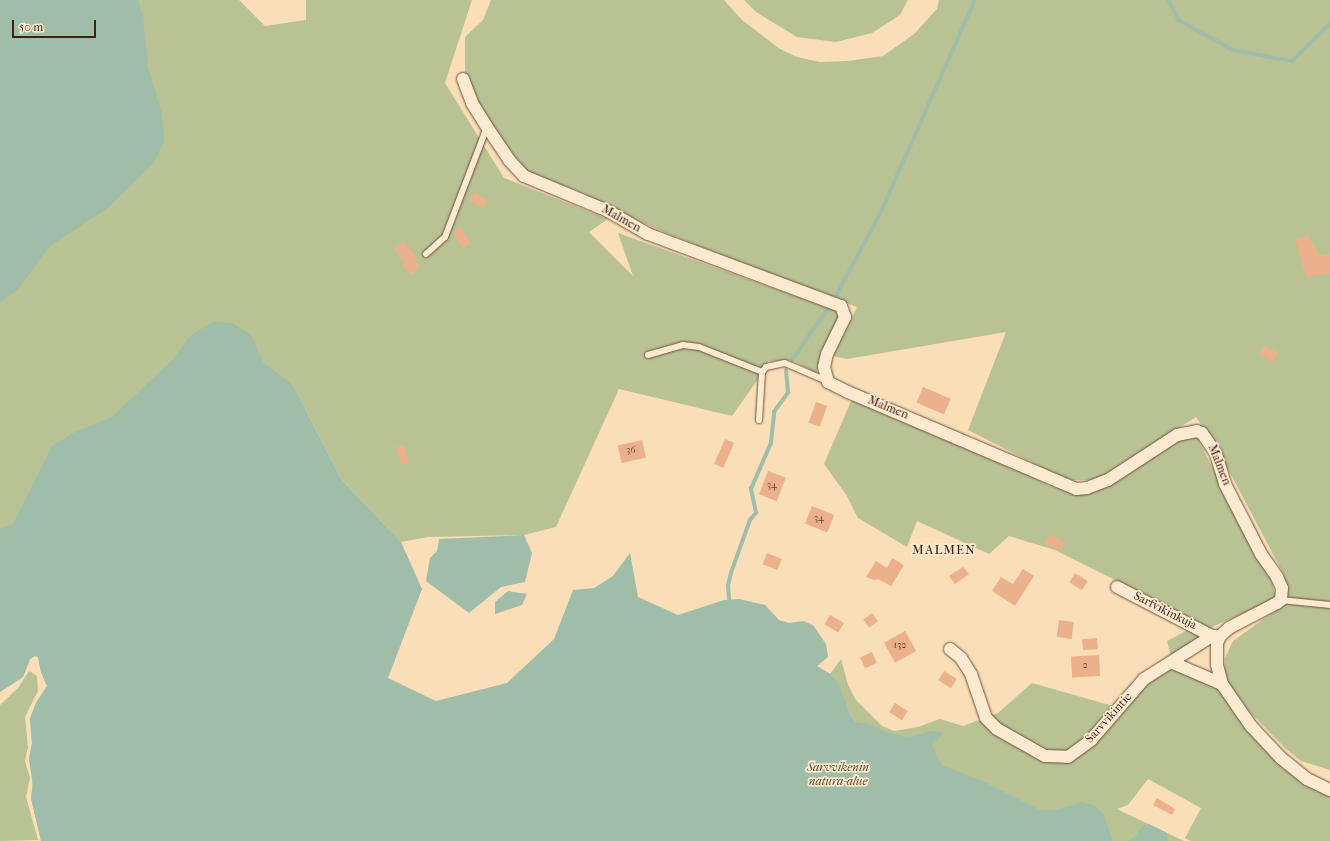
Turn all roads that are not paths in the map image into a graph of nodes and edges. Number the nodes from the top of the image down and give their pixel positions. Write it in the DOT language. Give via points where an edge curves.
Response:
graph roads {
  1 [pos="463,79"];
  2 [pos="486,127"];
  3 [pos="426,254"];
  4 [pos="648,355"];
  5 [pos="762,372"];
  6 [pos="828,382"];
  7 [pos="759,420"];
  8 [pos="1117,587"];
  9 [pos="1280,600"];
  10 [pos="1330,606"];
  11 [pos="1216,636"];
  12 [pos="950,649"];
  13 [pos="1173,663"];
  14 [pos="1222,684"];
  15 [pos="1330,790"];
  1 -- 2 [label="street, Malmen" via="472,103"];
  2 -- 3 [label="lane" via="445,237"];
  2 -- 6 [label="street, Malmen" via="509,160 524,176 608,211 648,234 841,306 845,317 825,361"];
  4 -- 5 [label="lane" via="683,345 699,347"];
  5 -- 6 [label="lane" via="766,367 785,363"];
  5 -- 7 [label="lane"];
  6 -- 9 [label="street, Malmen" via="1076,489 1102,482 1177,435 1197,431 1208,439 1225,484 1261,554 1277,577 1282,588"];
  8 -- 11 [label="street, Sarfvikinkuja"];
  9 -- 10 [label="lane"];
  9 -- 11 [label="street"];
  11 -- 13 [label="street, Sarvvikintie"];
  11 -- 14 [label="street" via="1217,664"];
  12 -- 13 [label="street, Sarvvikintie" via="961,658 971,674 986,718 1008,736 1045,756 1068,757 1091,740 1144,679"];
  13 -- 14 [label="street"];
  14 -- 15 [label="street" via="1251,726 1281,758 1307,778"];
}
